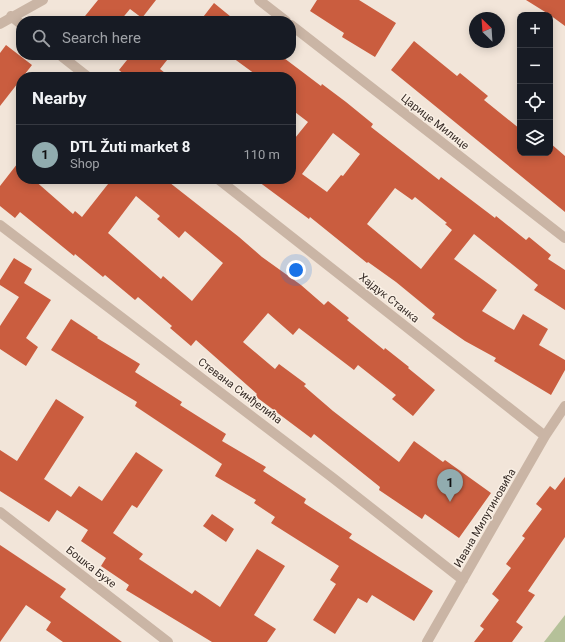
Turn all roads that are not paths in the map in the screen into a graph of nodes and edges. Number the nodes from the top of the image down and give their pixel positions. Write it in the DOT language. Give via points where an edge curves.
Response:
graph roads {
  1 [pos="43,0"];
  2 [pos="259,0"];
  3 [pos="11,16"];
  4 [pos="280,16"];
  5 [pos="16,20"];
  6 [pos="0,24"];
  7 [pos="296,29"];
  8 [pos="66,60"];
  9 [pos="82,72"];
  10 [pos="224,184"];
  11 [pos="0,225"];
  12 [pos="565,238"];
  13 [pos="565,406"];
  14 [pos="545,436"];
  15 [pos="0,512"];
  16 [pos="463,580"];
  17 [pos="168,642"];
  18 [pos="427,642"];
  1 -- 3 [label="street"];
  2 -- 4 [label="street"];
  3 -- 5 [label="street"];
  3 -- 6 [label="street"];
  7 -- 12 [label="street, Царице Милице"];
  8 -- 9 [label="street"];
  10 -- 14 [label="street, Хајдук Станка"];
  11 -- 16 [label="street, Стевана Синђелића" via="315,463"];
  13 -- 14 [label="street, Ивана Милутиновића"];
  14 -- 16 [label="street, Ивана Милутиновића"];
  15 -- 17 [label="street, Бошка Бухе"];
  16 -- 18 [label="street, Ивана Милутиновића"];
}
